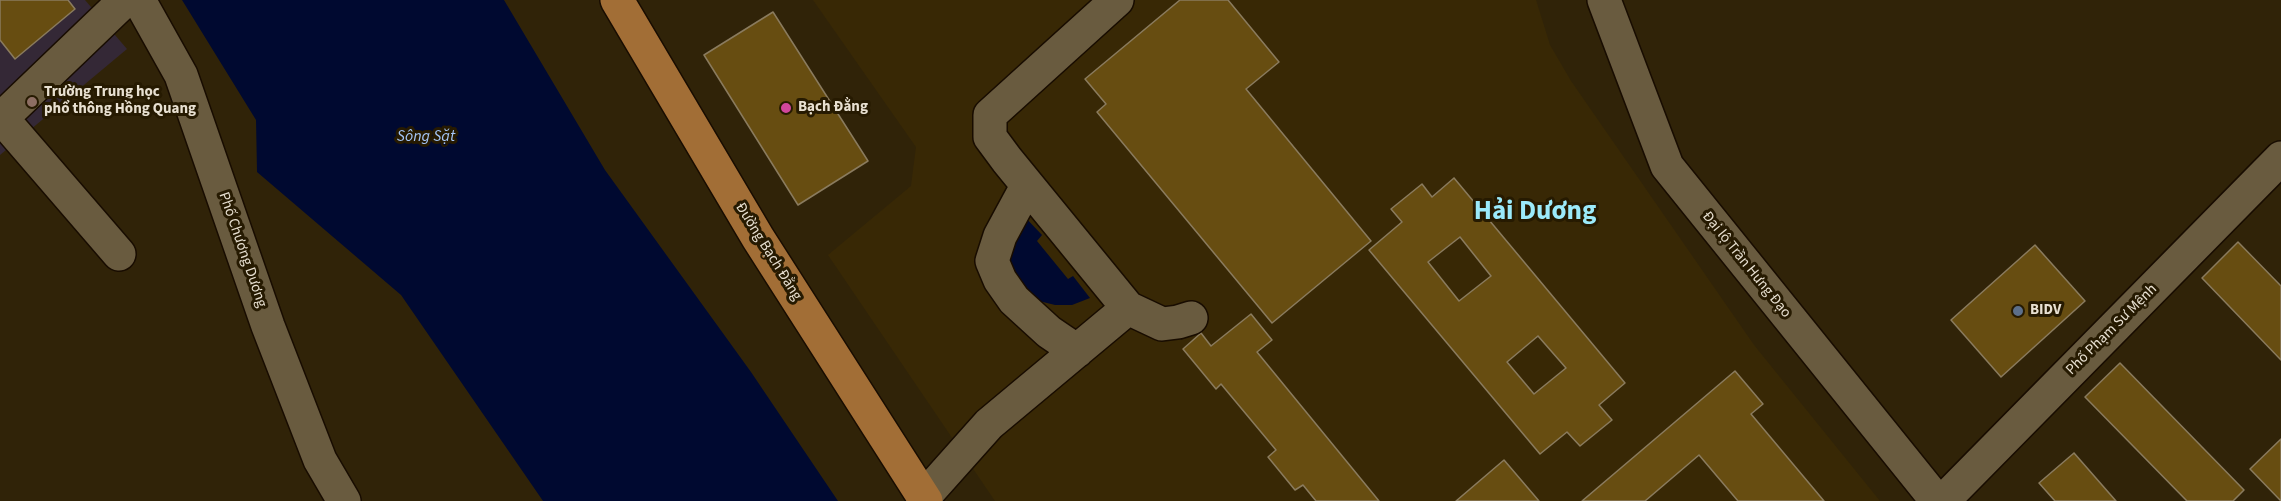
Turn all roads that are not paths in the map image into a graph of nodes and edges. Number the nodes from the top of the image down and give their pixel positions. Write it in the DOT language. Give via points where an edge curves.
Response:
graph roads {
  1 [pos="125,0"];
  2 [pos="139,0"];
  3 [pos="617,0"];
  4 [pos="1117,0"];
  5 [pos="1604,0"];
  6 [pos="1,117"];
  7 [pos="2281,158"];
  8 [pos="1027,186"];
  9 [pos="119,254"];
  10 [pos="1128,308"];
  11 [pos="1191,318"];
  12 [pos="1077,351"];
  13 [pos="924,499"];
  14 [pos="344,501"];
  15 [pos="1937,501"];
  16 [pos="1943,501"];
  1 -- 6 [label="street"];
  2 -- 14 [label="street, Phố Chương Dương" via="181,75 268,326 321,460"];
  3 -- 13 [label="main road, Đường Bạch Đằng" via="758,238"];
  4 -- 8 [label="street" via="990,115 990,137"];
  5 -- 15 [label="street, Đại lộ Trần Hưng Đạo" via="1666,166"];
  6 -- 9 [label="street"];
  7 -- 16 [label="street, Phố Phạm Sư Mệnh"];
  8 -- 10 [label="street"];
  8 -- 12 [label="street" via="1000,236 992,261 1014,300 1048,332"];
  10 -- 11 [label="street" via="1161,324"];
  10 -- 12 [label="street"];
  12 -- 13 [label="street" via="989,424"];
}
